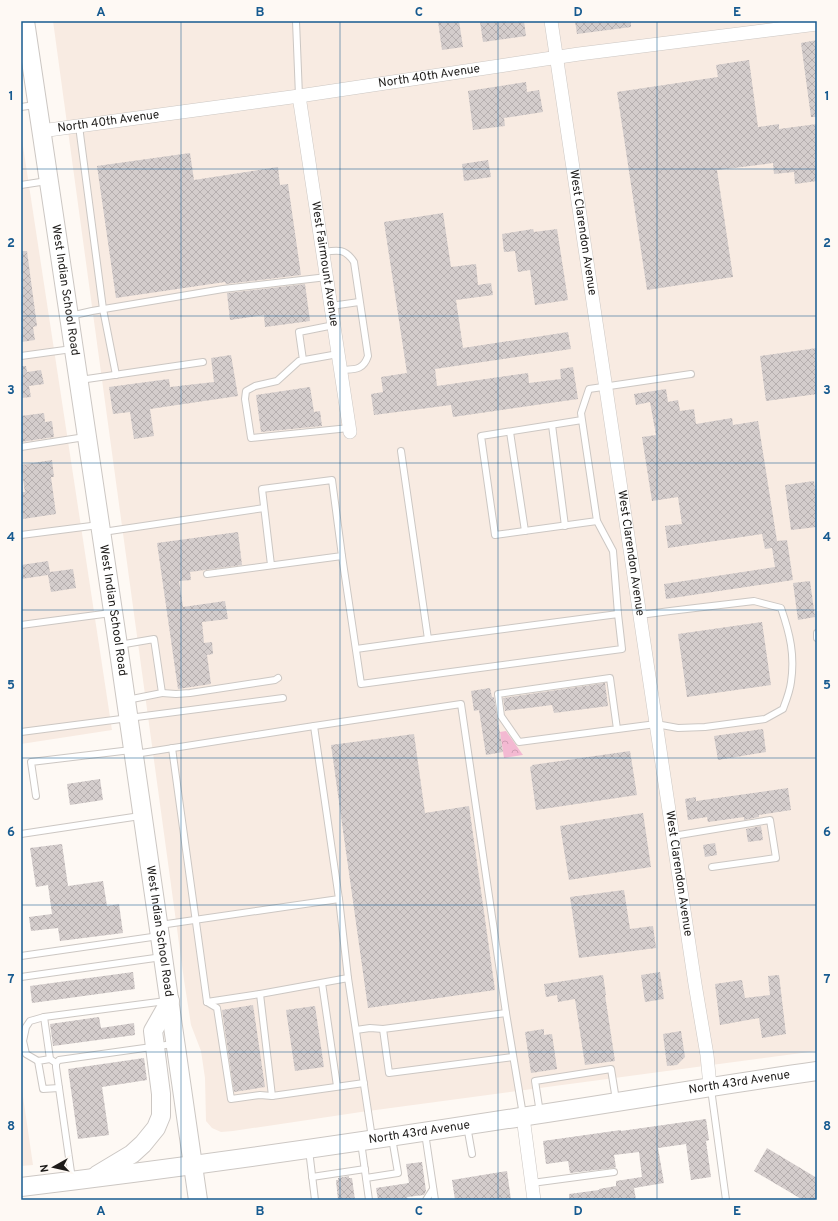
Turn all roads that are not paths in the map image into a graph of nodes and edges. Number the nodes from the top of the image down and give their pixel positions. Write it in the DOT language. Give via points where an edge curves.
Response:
graph roads {
  1 [pos="296,21"];
  2 [pos="551,21"];
  3 [pos="24,23"];
  4 [pos="817,24"];
  5 [pos="557,57"];
  6 [pos="299,96"];
  7 [pos="29,106"];
  8 [pos="79,126"];
  9 [pos="41,131"];
  10 [pos="48,181"];
  11 [pos="21,185"];
  12 [pos="323,252"];
  13 [pos="327,277"];
  14 [pos="360,302"];
  15 [pos="331,306"];
  16 [pos="103,309"];
  17 [pos="69,316"];
  18 [pos="334,325"];
  19 [pos="73,349"];
  20 [pos="338,354"];
  21 [pos="21,356"];
  22 [pos="303,360"];
  23 [pos="203,362"];
  24 [pos="340,370"];
  25 [pos="691,374"];
  26 [pos="116,375"];
  27 [pos="78,380"];
  28 [pos="606,386"];
  29 [pos="582,420"];
  30 [pos="552,425"];
  31 [pos="350,430"];
  32 [pos="510,432"];
  33 [pos="87,437"];
  34 [pos="21,447"];
  35 [pos="401,452"];
  36 [pos="264,508"];
  37 [pos="597,521"];
  38 [pos="565,526"];
  39 [pos="100,528"];
  40 [pos="525,531"];
  41 [pos="21,535"];
  42 [pos="342,556"];
  43 [pos="271,565"];
  44 [pos="207,574"];
  45 [pos="113,613"];
  46 [pos="618,614"];
  47 [pos="640,615"];
  48 [pos="21,625"];
  49 [pos="817,633"];
  50 [pos="817,638"];
  51 [pos="428,639"];
  52 [pos="118,645"];
  53 [pos="356,649"];
  54 [pos="278,678"];
  55 [pos="162,693"];
  56 [pos="283,698"];
  57 [pos="126,700"];
  58 [pos="128,719"];
  59 [pos="656,724"];
  60 [pos="314,726"];
  61 [pos="617,729"];
  62 [pos="21,732"];
  63 [pos="172,748"];
  64 [pos="133,752"];
  65 [pos="36,796"];
  66 [pos="142,815"];
  67 [pos="21,834"];
  68 [pos="673,836"];
  69 [pos="712,866"];
  70 [pos="339,899"];
  71 [pos="196,919"];
  72 [pos="159,930"];
  73 [pos="21,956"];
  74 [pos="163,957"];
  75 [pos="21,977"];
  76 [pos="348,978"];
  77 [pos="322,982"];
  78 [pos="260,994"];
  79 [pos="170,1000"];
  80 [pos="207,1002"];
  81 [pos="506,1012"];
  82 [pos="44,1017"];
  83 [pos="383,1029"];
  84 [pos="356,1030"];
  85 [pos="176,1043"];
  86 [pos="154,1046"];
  87 [pos="514,1057"];
  88 [pos="50,1059"];
  89 [pos="38,1061"];
  90 [pos="56,1063"];
  91 [pos="817,1071"];
  92 [pos="364,1083"];
  93 [pos="337,1086"];
  94 [pos="710,1086"];
  95 [pos="59,1088"];
  96 [pos="272,1096"];
  97 [pos="616,1102"];
  98 [pos="531,1116"];
  99 [pos="467,1125"];
  100 [pos="425,1131"];
  101 [pos="392,1136"];
  102 [pos="366,1140"];
  103 [pos="309,1148"];
  104 [pos="472,1154"];
  105 [pos="194,1165"];
  106 [pos="365,1169"];
  107 [pos="614,1172"];
  108 [pos="312,1177"];
  109 [pos="366,1178"];
  110 [pos="91,1179"];
  111 [pos="72,1181"];
  112 [pos="532,1183"];
  113 [pos="21,1187"];
  114 [pos="433,1189"];
  115 [pos="198,1200"];
  116 [pos="315,1200"];
  117 [pos="369,1200"];
  118 [pos="426,1200"];
  119 [pos="435,1200"];
  120 [pos="534,1200"];
  121 [pos="726,1200"];
  1 -- 6 [label="lane"];
  2 -- 5 [label="street, West Clarendon Avenue"];
  3 -- 7 [label="main road, West Indian School Road" via="29,69"];
  4 -- 5 [label="street, North 40th Avenue"];
  5 -- 6 [label="street, North 40th Avenue"];
  5 -- 28 [label="street, West Clarendon Avenue"];
  6 -- 8 [label="street, North 40th Avenue"];
  6 -- 12 [label="street, West Fairmount Avenue"];
  7 -- 9 [label="main road, West Indian School Road"];
  8 -- 9 [label="street, North 40th Avenue"];
  8 -- 16 [label="lane"];
  9 -- 10 [label="main road, West Indian School Road"];
  10 -- 11 [label="lane"];
  10 -- 17 [label="main road, West Indian School Road"];
  12 -- 13 [label="street, West Fairmount Avenue"];
  12 -- 14 [label="lane" via="342,251 349,255 354,262"];
  13 -- 15 [label="street, West Fairmount Avenue"];
  13 -- 16 [label="lane" via="224,289"];
  14 -- 15 [label="lane"];
  14 -- 24 [label="lane" via="368,356 361,368"];
  15 -- 18 [label="street, West Fairmount Avenue"];
  16 -- 17 [label="lane"];
  16 -- 26 [label="lane"];
  17 -- 19 [label="main road, West Indian School Road"];
  18 -- 20 [label="street, West Fairmount Avenue"];
  18 -- 22 [label="lane" via="299,332"];
  19 -- 21 [label="lane"];
  19 -- 27 [label="main road, West Indian School Road"];
  20 -- 22 [label="lane"];
  20 -- 24 [label="street, West Fairmount Avenue"];
  22 -- 31 [label="lane" via="277,381 254,386 246,391 251,438"];
  23 -- 26 [label="lane"];
  24 -- 31 [label="street, West Fairmount Avenue"];
  25 -- 28 [label="lane"];
  26 -- 27 [label="lane"];
  27 -- 33 [label="main road, West Indian School Road"];
  28 -- 29 [label="lane" via="589,389 581,413"];
  28 -- 47 [label="street, West Clarendon Avenue"];
  29 -- 30 [label="lane"];
  29 -- 37 [label="lane"];
  30 -- 32 [label="lane"];
  30 -- 38 [label="lane"];
  32 -- 40 [label="lane"];
  32 -- 40 [label="lane" via="481,436 495,536"];
  33 -- 34 [label="lane"];
  33 -- 39 [label="main road, West Indian School Road"];
  35 -- 51 [label="lane"];
  36 -- 39 [label="lane"];
  36 -- 42 [label="lane" via="262,489 332,480"];
  36 -- 43 [label="lane"];
  37 -- 38 [label="lane"];
  37 -- 46 [label="lane" via="613,551"];
  38 -- 40 [label="lane"];
  39 -- 41 [label="lane"];
  39 -- 45 [label="main road, West Indian School Road"];
  42 -- 43 [label="lane"];
  42 -- 53 [label="lane"];
  43 -- 44 [label="lane"];
  45 -- 48 [label="lane"];
  45 -- 52 [label="main road, West Indian School Road"];
  46 -- 51 [label="lane"];
  46 -- 53 [label="lane" via="622,649 409,678 361,684"];
  47 -- 59 [label="street, West Clarendon Avenue"];
  47 -- 59 [label="lane" via="754,601 781,608 789,629 793,655 791,684 783,709 765,719 705,727 678,728"];
  49 -- 50 [label="lane"];
  51 -- 53 [label="lane"];
  52 -- 55 [label="lane" via="154,639"];
  52 -- 57 [label="main road, West Indian School Road"];
  54 -- 55 [label="lane" via="190,693"];
  55 -- 57 [label="lane"];
  56 -- 58 [label="lane"];
  57 -- 58 [label="main road, West Indian School Road"];
  58 -- 62 [label="lane"];
  58 -- 64 [label="main road, West Indian School Road"];
  59 -- 61 [label="lane"];
  59 -- 68 [label="street, West Clarendon Avenue"];
  60 -- 63 [label="lane"];
  60 -- 70 [label="lane"];
  60 -- 81 [label="lane" via="461,704"];
  61 -- 61 [label="lane" via="519,742 501,716 498,694 610,678"];
  63 -- 64 [label="lane"];
  63 -- 71 [label="lane"];
  64 -- 65 [label="lane" via="31,762"];
  64 -- 66 [label="main road, West Indian School Road"];
  66 -- 67 [label="lane"];
  66 -- 72 [label="main road, West Indian School Road"];
  68 -- 69 [label="lane" via="770,820 776,858"];
  68 -- 94 [label="street, West Clarendon Avenue"];
  70 -- 71 [label="lane"];
  70 -- 76 [label="lane"];
  71 -- 72 [label="lane"];
  71 -- 80 [label="lane"];
  72 -- 73 [label="lane"];
  72 -- 74 [label="main road, West Indian School Road"];
  74 -- 75 [label="lane"];
  74 -- 79 [label="main road, West Indian School Road"];
  76 -- 77 [label="lane"];
  76 -- 84 [label="lane"];
  77 -- 78 [label="lane"];
  77 -- 93 [label="lane"];
  78 -- 80 [label="lane"];
  78 -- 96 [label="lane"];
  79 -- 82 [label="lane"];
  79 -- 85 [label="main road, West Indian School Road"];
  79 -- 86 [label="main road" via="153,1032"];
  80 -- 96 [label="lane" via="217,1008 231,1099"];
  81 -- 83 [label="lane"];
  81 -- 87 [label="lane"];
  82 -- 88 [label="lane"];
  82 -- 89 [label="lane" via="30,1021 23,1041 26,1054"];
  83 -- 84 [label="lane"];
  83 -- 87 [label="lane" via="389,1073"];
  84 -- 92 [label="lane"];
  85 -- 86 [label="lane"];
  85 -- 105 [label="main road, West Indian School Road"];
  86 -- 90 [label="lane" via="59,1060"];
  86 -- 110 [label="main road" via="161,1116 156,1128 132,1154"];
  87 -- 98 [label="lane"];
  88 -- 89 [label="lane"];
  88 -- 90 [label="lane"];
  89 -- 95 [label="lane" via="43,1089"];
  90 -- 95 [label="lane"];
  91 -- 94 [label="main road, North 43rd Avenue"];
  92 -- 93 [label="lane"];
  92 -- 102 [label="lane"];
  93 -- 96 [label="lane"];
  94 -- 97 [label="main road, North 43rd Avenue"];
  94 -- 121 [label="lane"];
  95 -- 111 [label="lane"];
  97 -- 98 [label="main road, North 43rd Avenue"];
  97 -- 98 [label="lane" via="611,1069 535,1081"];
  98 -- 99 [label="main road, North 43rd Avenue"];
  98 -- 112 [label="street"];
  99 -- 100 [label="main road, North 43rd Avenue"];
  99 -- 104 [label="lane"];
  100 -- 101 [label="main road, North 43rd Avenue"];
  100 -- 114 [label="lane"];
  101 -- 102 [label="main road, North 43rd Avenue"];
  101 -- 109 [label="lane" via="398,1173"];
  102 -- 103 [label="main road, North 43rd Avenue"];
  102 -- 106 [label="lane"];
  103 -- 105 [label="main road, North 43rd Avenue"];
  103 -- 108 [label="lane"];
  105 -- 110 [label="main road, North 43rd Avenue"];
  105 -- 115 [label="main road, West Indian School Road"];
  106 -- 108 [label="lane"];
  106 -- 109 [label="lane"];
  107 -- 112 [label="lane"];
  108 -- 116 [label="lane"];
  109 -- 117 [label="lane"];
  110 -- 111 [label="main road, North 43rd Avenue"];
  111 -- 113 [label="main road, North 43rd Avenue"];
  112 -- 120 [label="street"];
  114 -- 118 [label="lane"];
  114 -- 119 [label="lane"];
}
